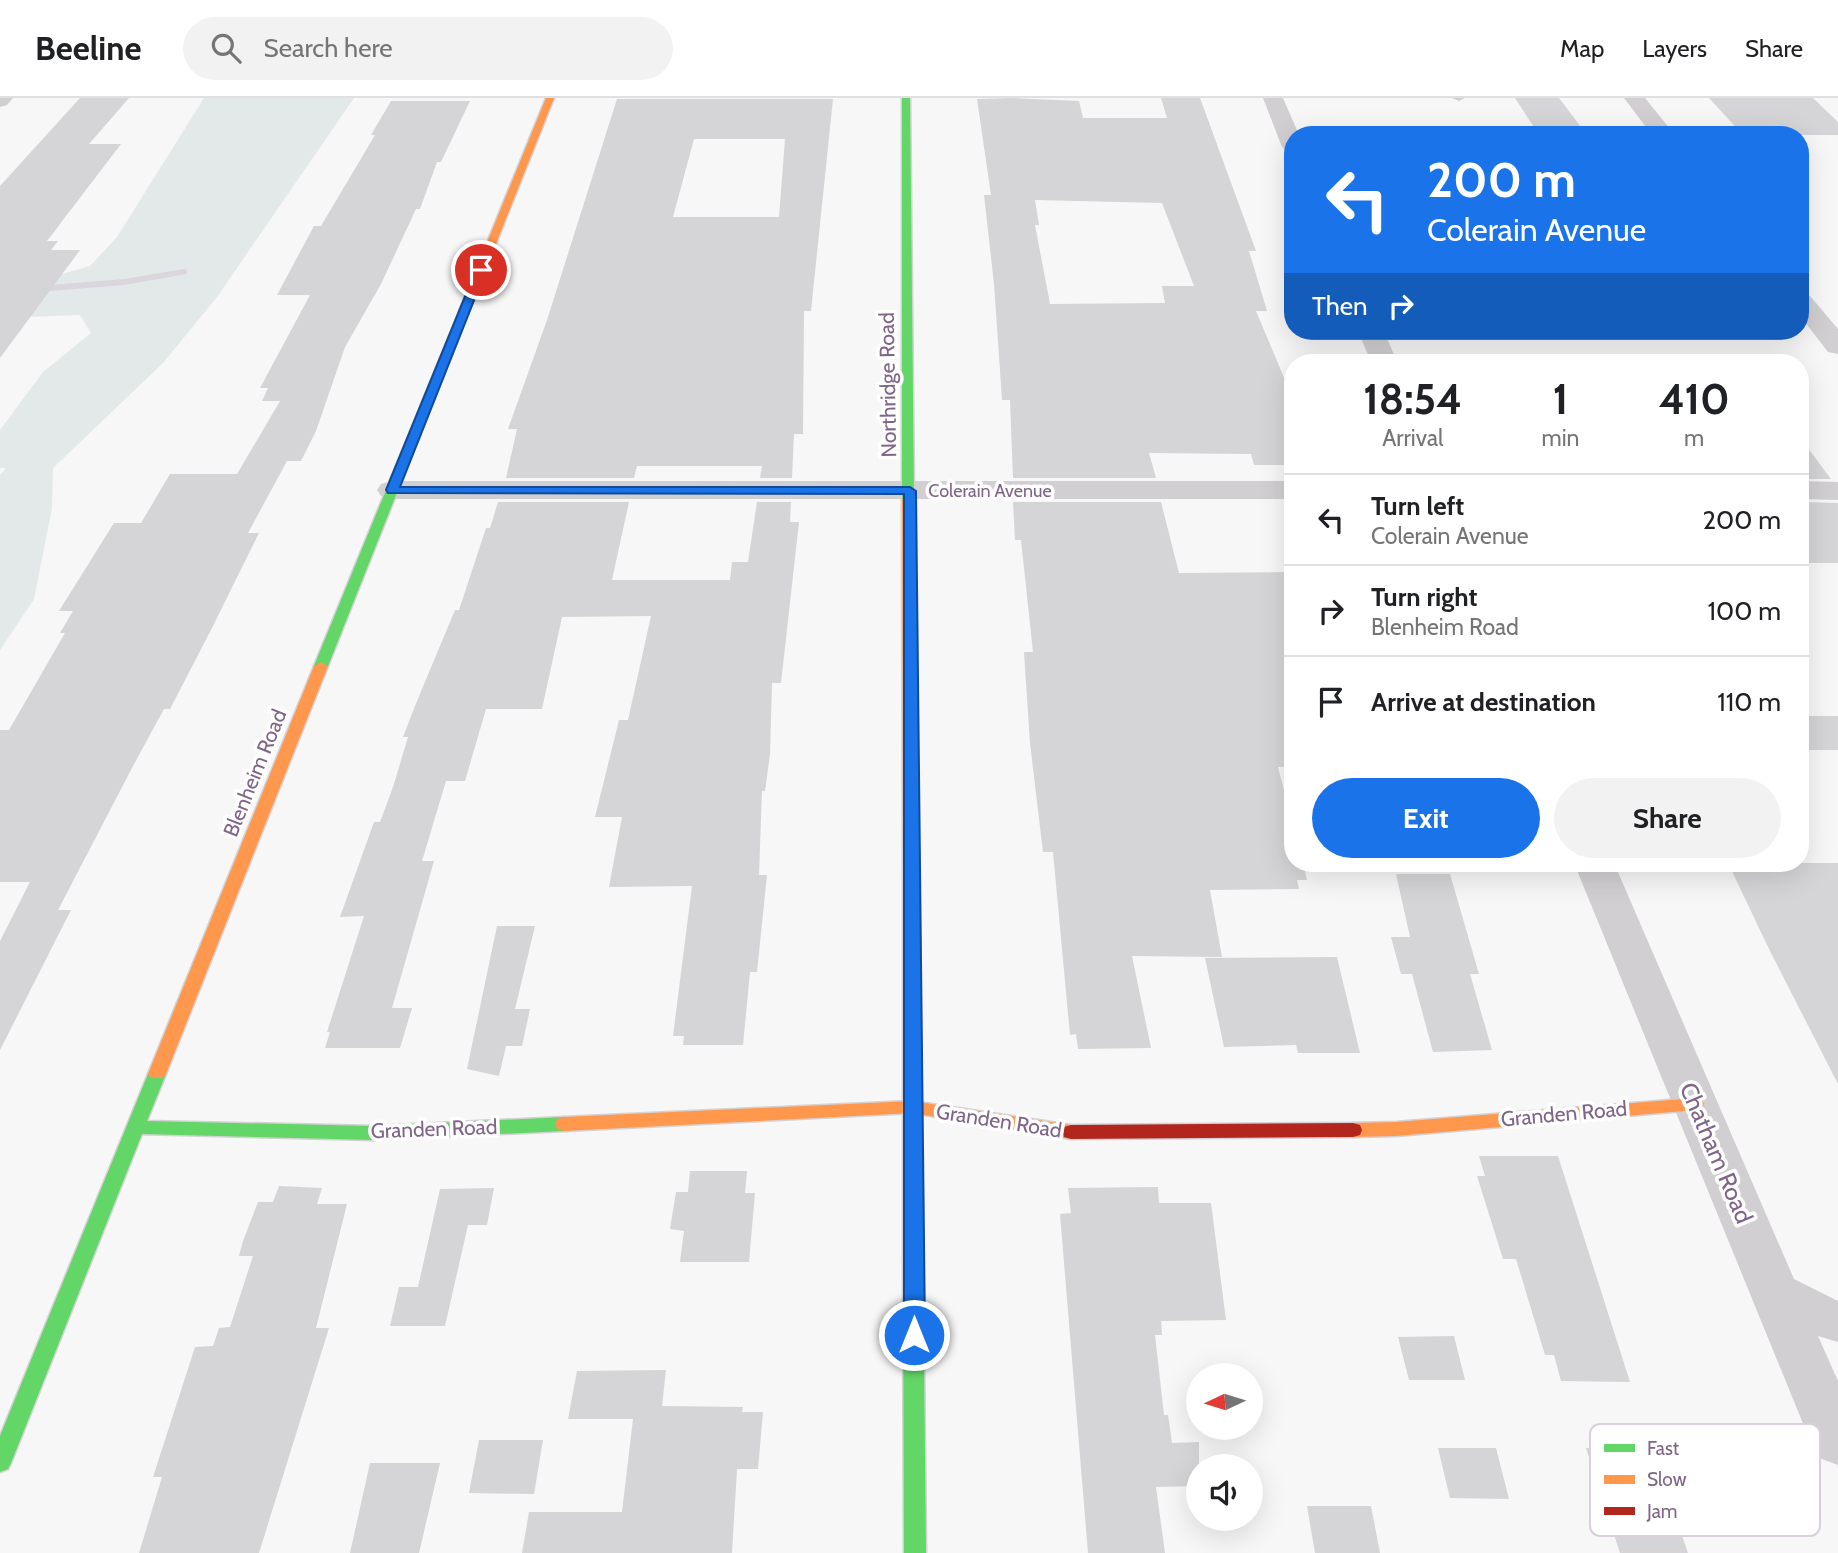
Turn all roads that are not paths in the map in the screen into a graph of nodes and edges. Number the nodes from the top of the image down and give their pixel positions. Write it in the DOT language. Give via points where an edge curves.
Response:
graph roads {
  1 [pos="550,98"];
  2 [pos="906,98"];
  3 [pos="1273,98"];
  4 [pos="1634,98"];
  5 [pos="1285,126"];
  6 [pos="1657,126"];
  7 [pos="1809,311"];
  8 [pos="1838,346"];
  9 [pos="392,490"];
  10 [pos="1284,490"];
  11 [pos="910,491"];
  12 [pos="1809,491"];
  13 [pos="1838,491"];
  14 [pos="1598,872"];
  15 [pos="1695,1104"];
  16 [pos="912,1107"];
  17 [pos="135,1127"];
  18 [pos="1775,1292"];
  19 [pos="1838,1323"];
  20 [pos="1838,1443"];
  21 [pos="0,1463"];
  22 [pos="915,1553"];
  1 -- 9 [label="street, Blenheim Road"];
  2 -- 11 [label="street, Northridge Road"];
  3 -- 5 [label="street"];
  4 -- 6 [label="street"];
  7 -- 8 [label="street"];
  9 -- 11 [label="street, Colerain Avenue"];
  9 -- 17 [label="street, Blenheim Road"];
  10 -- 11 [label="street, Colerain Avenue"];
  11 -- 16 [label="street, Northridge Road"];
  12 -- 13 [label="street"];
  14 -- 15 [label="street, Chatham Road"];
  15 -- 16 [label="street, Granden Road" via="1396,1129 1075,1133"];
  15 -- 18 [label="street, Chatham Road"];
  16 -- 17 [label="street, Granden Road" via="373,1133"];
  16 -- 22 [label="street, Northridge Road"];
  17 -- 21 [label="street, Blenheim Road"];
  18 -- 19 [label="street"];
  18 -- 20 [label="street, Chatham Road"];
}
